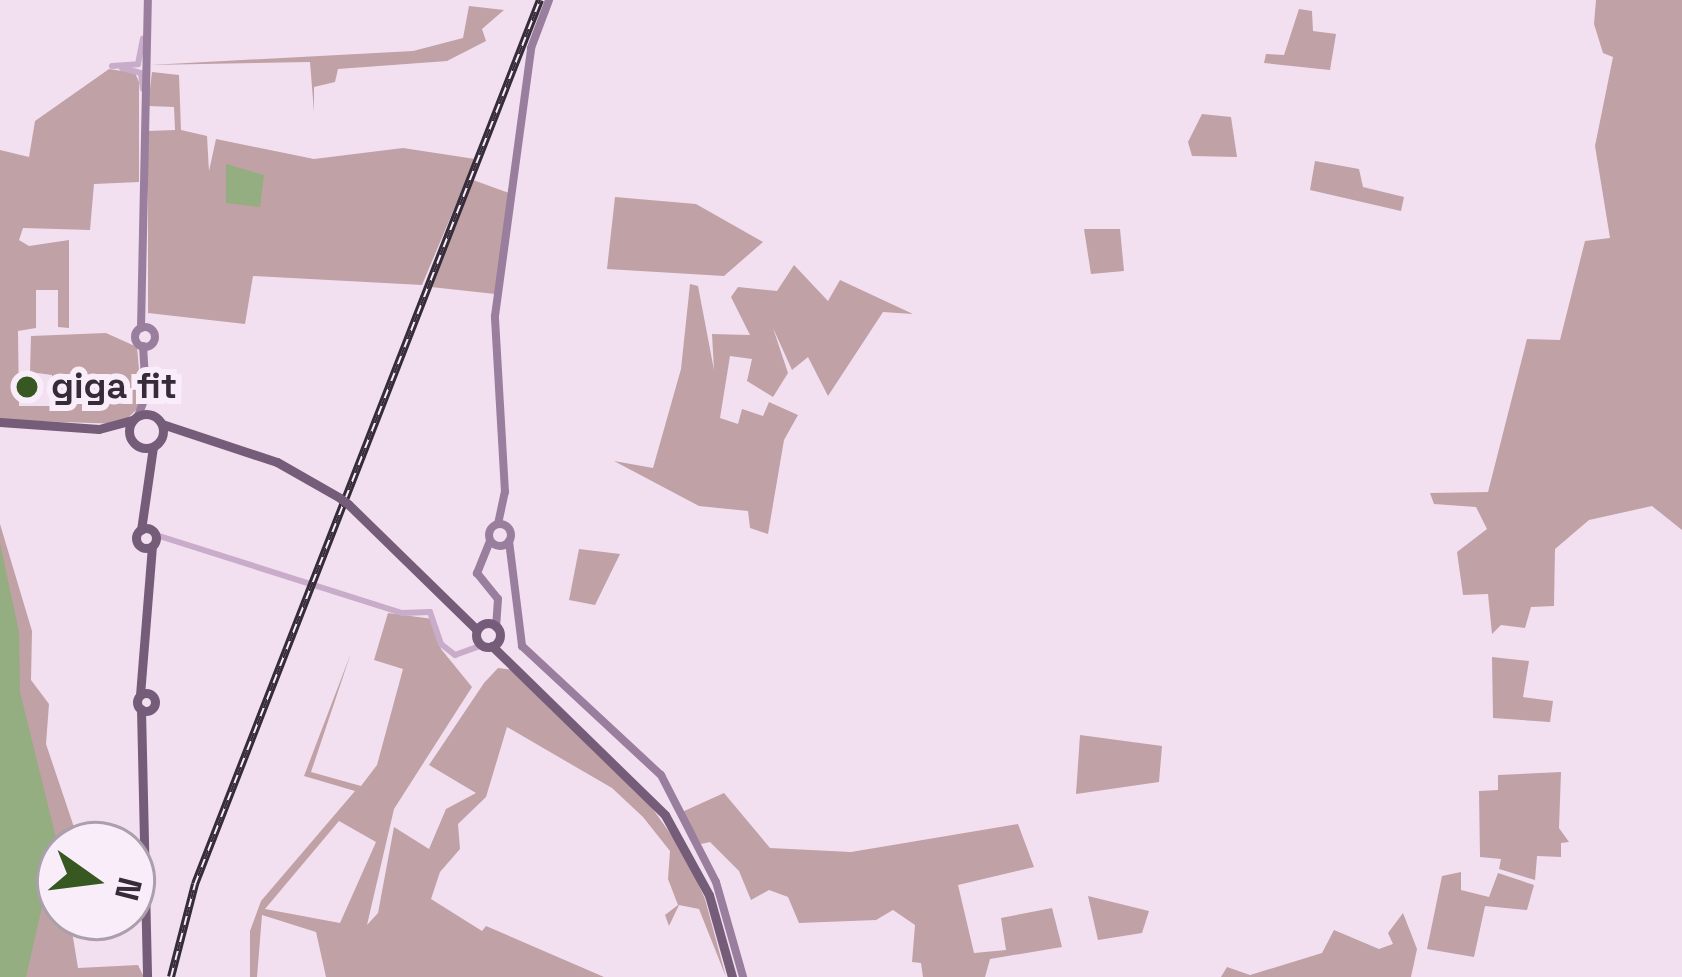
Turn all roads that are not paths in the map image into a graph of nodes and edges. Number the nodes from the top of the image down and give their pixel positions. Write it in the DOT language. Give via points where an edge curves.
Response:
graph roads {
  1 [pos="146,0"];
  2 [pos="549,0"];
  3 [pos="143,38"];
  4 [pos="112,66"];
  5 [pos="144,68"];
  6 [pos="143,89"];
  7 [pos="145,115"];
  8 [pos="146,329"];
  9 [pos="146,346"];
  10 [pos="146,395"];
  11 [pos="135,418"];
  12 [pos="159,420"];
  13 [pos="0,422"];
  14 [pos="99,429"];
  15 [pos="183,435"];
  16 [pos="134,443"];
  17 [pos="156,444"];
  18 [pos="146,466"];
  19 [pos="502,525"];
  20 [pos="151,539"];
  21 [pos="500,544"];
  22 [pos="487,634"];
  23 [pos="148,977"];
  24 [pos="732,977"];
  25 [pos="743,977"];
  1 -- 3 [label="main road"];
  1 -- 5 [label="main road"];
  2 -- 19 [label="main road" via="531,48 497,302"];
  3 -- 4 [label="street" via="138,64"];
  3 -- 5 [label="main road"];
  4 -- 5 [label="street"];
  4 -- 6 [label="street" via="140,73"];
  5 -- 6 [label="main road"];
  5 -- 7 [label="main road"];
  6 -- 7 [label="main road"];
  7 -- 8 [label="main road"];
  8 -- 9 [label="main road"];
  8 -- 9 [label="main road" via="135,337"];
  9 -- 10 [label="main road"];
  10 -- 11 [label="main road"];
  10 -- 12 [label="main road"];
  11 -- 12 [label="main road"];
  11 -- 14 [label="main road"];
  11 -- 16 [label="main road"];
  12 -- 15 [label="main road"];
  12 -- 17 [label="main road"];
  13 -- 14 [label="main road"];
  14 -- 16 [label="main road"];
  15 -- 17 [label="main road"];
  15 -- 22 [label="main road" via="277,462 344,501"];
  16 -- 17 [label="main road"];
  16 -- 18 [label="main road"];
  17 -- 18 [label="main road"];
  18 -- 20 [label="main road"];
  19 -- 21 [label="main road"];
  19 -- 21 [label="main road"];
  20 -- 22 [label="street" via="401,613 430,612 446,650 470,652"];
  20 -- 23 [label="main road"];
  21 -- 22 [label="main road" via="477,573 498,599"];
  21 -- 25 [label="main road" via="512,557 522,646 661,775 716,882"];
  22 -- 24 [label="main road" via="673,826 709,895"];
}
